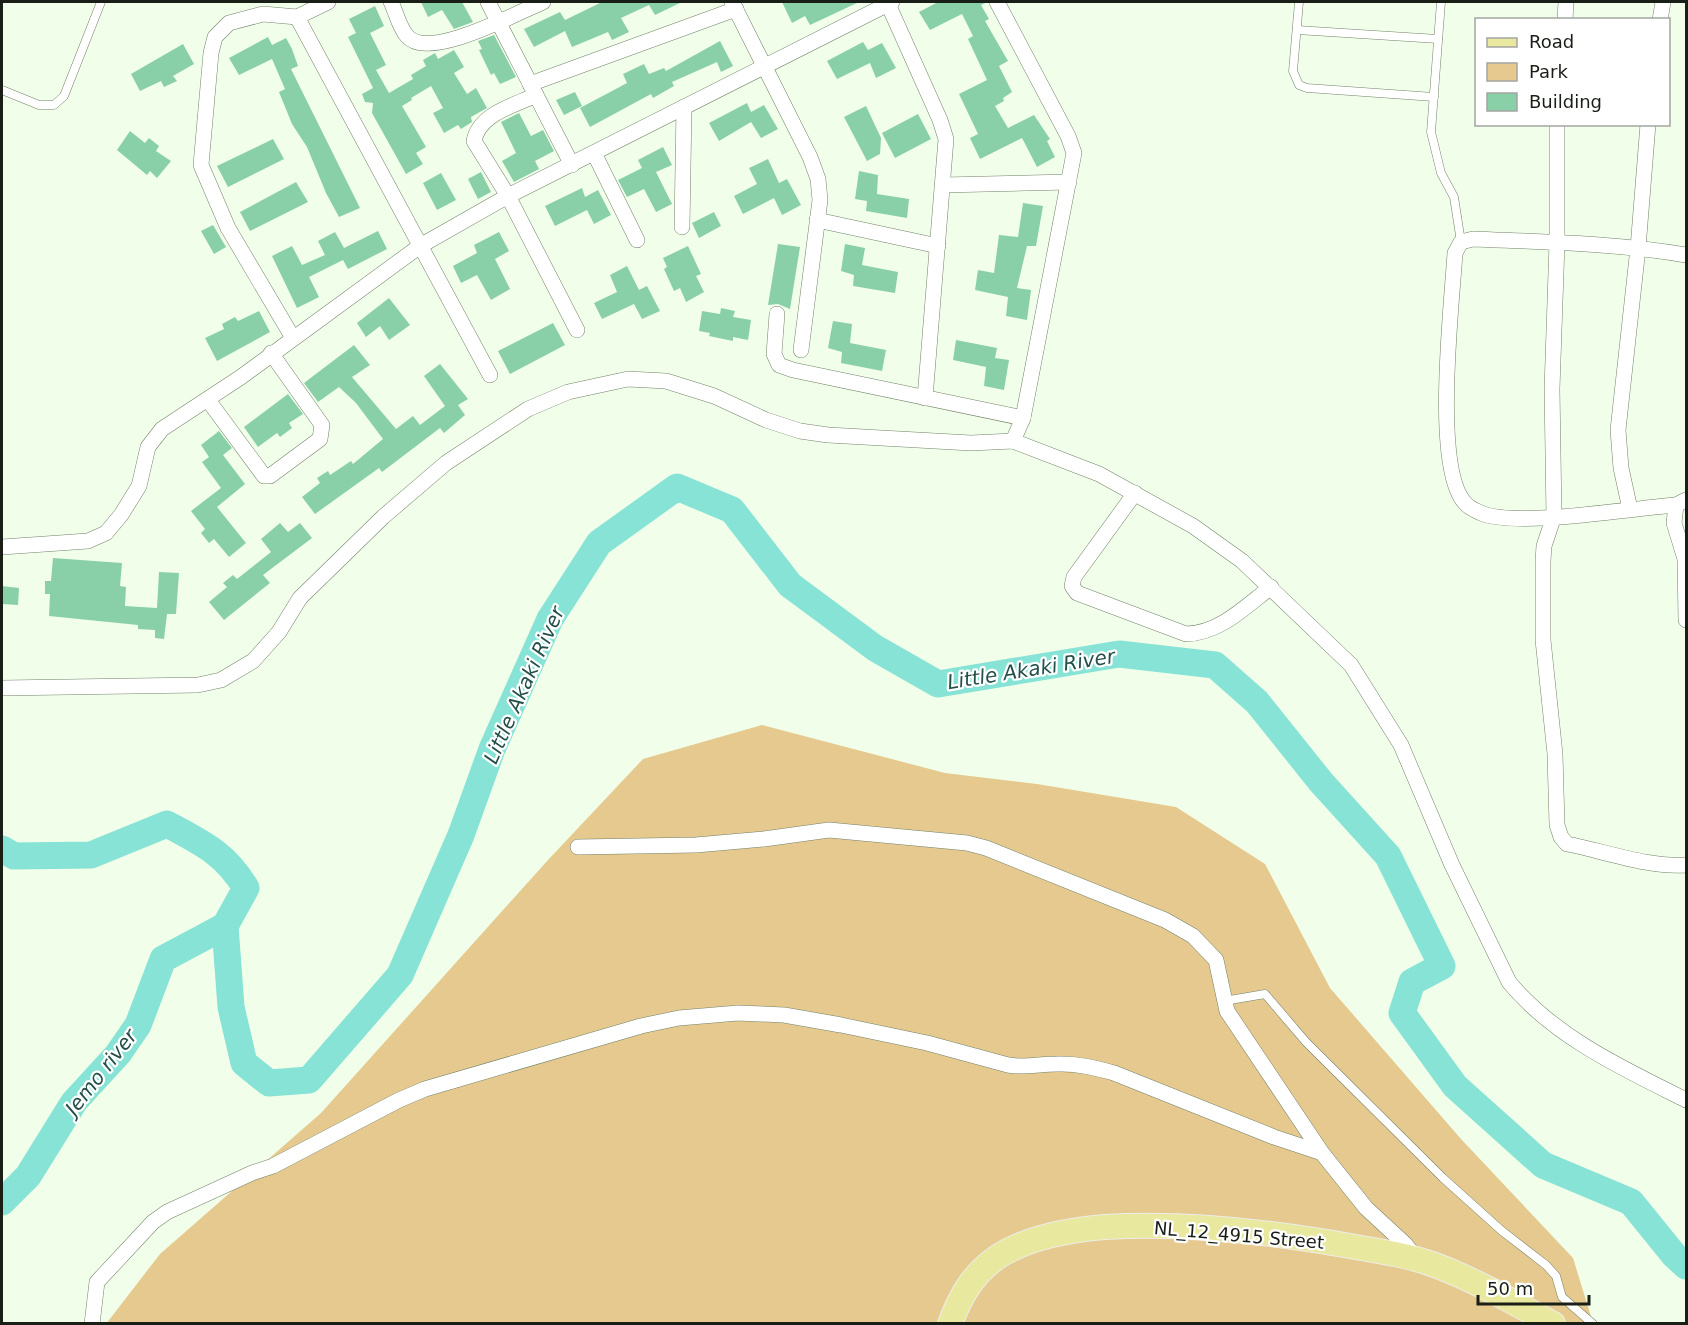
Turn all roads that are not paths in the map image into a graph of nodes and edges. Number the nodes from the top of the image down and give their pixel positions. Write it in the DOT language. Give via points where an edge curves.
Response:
graph roads {
  1 [pos="101,2"];
  2 [pos="326,2"];
  3 [pos="391,2"];
  4 [pos="489,2"];
  5 [pos="543,2"];
  6 [pos="997,2"];
  7 [pos="1299,2"];
  8 [pos="1441,2"];
  9 [pos="1566,2"];
  10 [pos="1663,2"];
  11 [pos="890,3"];
  12 [pos="734,5"];
  13 [pos="868,7"];
  14 [pos="297,17"];
  15 [pos="1565,18"];
  16 [pos="1660,18"];
  17 [pos="498,20"];
  18 [pos="1297,30"];
  19 [pos="1438,39"];
  20 [pos="764,66"];
  21 [pos="533,89"];
  22 [pos="2,90"];
  23 [pos="1434,98"];
  24 [pos="684,107"];
  25 [pos="1557,126"];
  26 [pos="1648,126"];
  27 [pos="594,153"];
  28 [pos="572,165"];
  29 [pos="1069,182"];
  30 [pos="944,185"];
  31 [pos="508,196"];
  32 [pos="817,220"];
  33 [pos="682,227"];
  34 [pos="637,240"];
  35 [pos="1461,242"];
  36 [pos="1557,243"];
  37 [pos="420,246"];
  38 [pos="938,246"];
  39 [pos="1638,248"];
  40 [pos="1686,255"];
  41 [pos="777,314"];
  42 [pos="577,330"];
  43 [pos="293,338"];
  44 [pos="801,350"];
  45 [pos="271,353"];
  46 [pos="490,375"];
  47 [pos="925,398"];
  48 [pos="208,400"];
  49 [pos="1023,418"];
  50 [pos="1013,441"];
  51 [pos="1135,493"];
  52 [pos="1681,502"];
  53 [pos="1630,509"];
  54 [pos="1554,516"];
  55 [pos="2,547"];
  56 [pos="1271,587"];
  57 [pos="1686,620"];
  58 [pos="2,688"];
  59 [pos="578,847"];
  60 [pos="1686,865"];
  61 [pos="1224,1001"];
  62 [pos="1686,1100"];
  63 [pos="1322,1153"];
  64 [pos="1418,1260"];
  65 [pos="92,1323"];
  66 [pos="950,1323"];
  67 [pos="957,1323"];
  68 [pos="1536,1323"];
  69 [pos="1553,1323"];
  70 [pos="1593,1323"];
  1 -- 22 [label="lane" via="64,96 54,105 39,105"];
  2 -- 14 [label="street"];
  3 -- 17 [label="street" via="407,37 418,43 457,39"];
  4 -- 17 [label="street"];
  5 -- 17 [label="street"];
  6 -- 29 [label="street" via="1068,136 1074,153"];
  7 -- 18 [label="lane"];
  8 -- 19 [label="lane"];
  9 -- 15 [label="street"];
  10 -- 16 [label="street"];
  11 -- 13 [label="street"];
  11 -- 30 [label="street" via="940,120 945,139"];
  12 -- 20 [label="street"];
  12 -- 21 [label="street"];
  13 -- 20 [label="street"];
  14 -- 37 [label="street"];
  14 -- 43 [label="street" via="263,14 229,23 214,37 201,165 228,228"];
  17 -- 21 [label="street"];
  18 -- 19 [label="lane"];
  18 -- 23 [label="lane" via="1293,71 1299,85"];
  19 -- 23 [label="lane"];
  20 -- 24 [label="street"];
  20 -- 32 [label="street" via="818,179"];
  21 -- 28 [label="street"];
  21 -- 31 [label="street" via="476,129 474,141"];
  23 -- 35 [label="lane" via="1431,132 1439,165 1454,196"];
  24 -- 27 [label="street"];
  24 -- 33 [label="street"];
  25 -- 36 [label="street"];
  26 -- 39 [label="street"];
  27 -- 28 [label="street"];
  27 -- 34 [label="street"];
  28 -- 31 [label="street"];
  29 -- 30 [label="street"];
  29 -- 49 [label="street"];
  30 -- 38 [label="street"];
  31 -- 37 [label="street"];
  31 -- 42 [label="street"];
  32 -- 38 [label="street"];
  32 -- 44 [label="street"];
  35 -- 36 [label="street" via="1473,239"];
  35 -- 54 [label="street" via="1455,253 1445,415 1452,475 1465,504 1483,514 1511,519"];
  36 -- 39 [label="street"];
  36 -- 54 [label="street" via="1552,389"];
  37 -- 43 [label="street"];
  37 -- 46 [label="street"];
  38 -- 47 [label="street"];
  39 -- 40 [label="street"];
  39 -- 53 [label="street" via="1618,430"];
  41 -- 47 [label="street" via="774,354 779,364"];
  43 -- 45 [label="street"];
  45 -- 48 [label="street"];
  45 -- 48 [label="street" via="322,425 320,439 270,476 264,476"];
  47 -- 49 [label="street"];
  48 -- 55 [label="street" via="162,429 148,447 139,486 106,533 88,542"];
  49 -- 50 [label="street"];
  50 -- 51 [label="street" via="1099,474"];
  50 -- 58 [label="street" via="971,443 828,435 766,420 714,396 666,381 628,379 568,392 528,409 446,463 383,517 300,598 279,632 254,661 239,671 198,685"];
  51 -- 56 [label="street" via="1193,526"];
  51 -- 56 [label="street" via="1074,577 1072,586 1077,593 1186,634 1201,634 1216,628"];
  52 -- 53 [label="street"];
  52 -- 57 [label="street" via="1674,523 1685,559"];
  53 -- 54 [label="street"];
  54 -- 60 [label="street" via="1544,546 1543,640 1560,837 1567,844 1651,863"];
  56 -- 62 [label="street" via="1351,665 1371,693 1401,745 1452,865 1509,982 1559,1029"];
  59 -- 61 [label="street" via="696,845 829,830 967,843 1165,920 1193,936 1216,960"];
  61 -- 63 [label="street"];
  61 -- 70 [label="lane" via="1265,994 1306,1042 1443,1178 1546,1265 1556,1276 1562,1297"];
  63 -- 64 [label="street" via="1366,1208"];
  63 -- 65 [label="street" via="1091,1067 1008,1065 927,1043 784,1015 738,1013 679,1018 416,1093 273,1166 167,1212 97,1282"];
  64 -- 66 [label="main road, NL_12_4915 Street" via="1334,1243 1247,1233 1138,1227 1075,1231 1049,1235 998,1257 962,1293"];
  64 -- 69 [label="main road, NL_12_4915 Street" via="1451,1272"];
  67 -- 68 [label="main road, NL_12_4915 Street" via="976,1288 1005,1262 1051,1243 1108,1235 1201,1238 1384,1260 1447,1279"];
}
